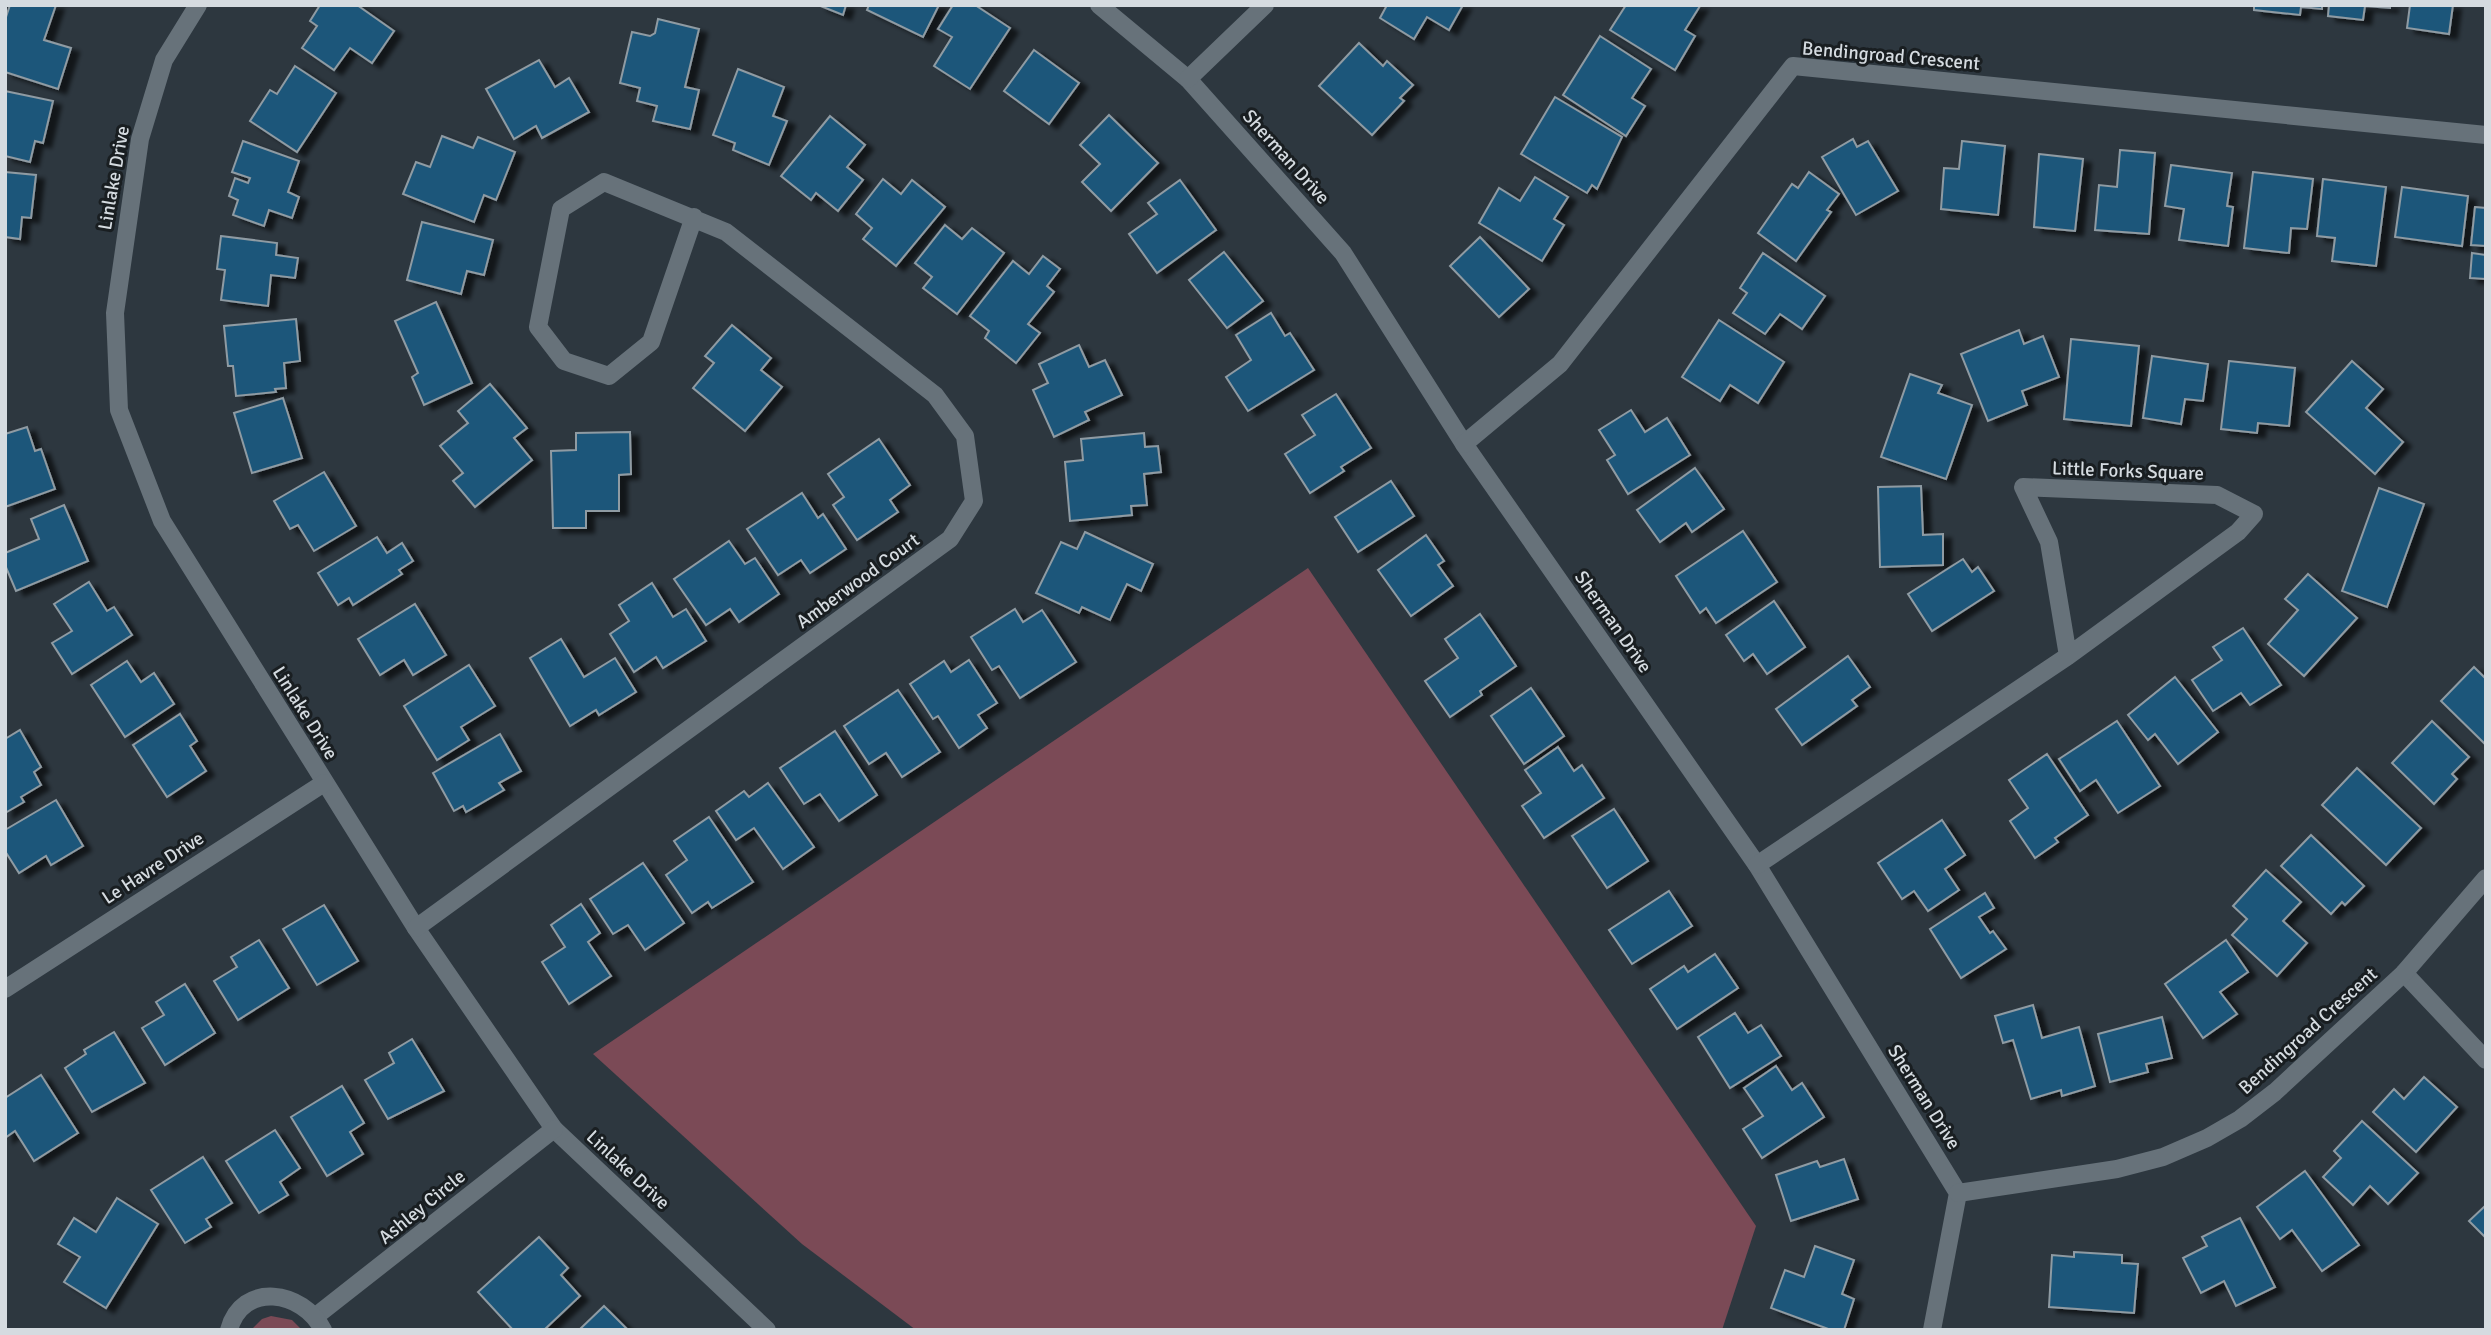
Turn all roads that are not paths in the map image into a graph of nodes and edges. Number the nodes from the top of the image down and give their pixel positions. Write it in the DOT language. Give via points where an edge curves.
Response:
graph roads {
  1 [pos="198,5"];
  2 [pos="1099,5"];
  3 [pos="1265,5"];
  4 [pos="1188,79"];
  5 [pos="2486,135"];
  6 [pos="694,217"];
  7 [pos="1464,444"];
  8 [pos="2068,656"];
  9 [pos="324,783"];
  10 [pos="1757,865"];
  11 [pos="2486,878"];
  12 [pos="416,928"];
  13 [pos="2404,973"];
  14 [pos="5,989"];
  15 [pos="2486,1060"];
  16 [pos="554,1129"];
  17 [pos="1958,1193"];
  18 [pos="320,1323"];
  19 [pos="229,1330"];
  20 [pos="767,1330"];
  21 [pos="1932,1330"];
  1 -- 9 [label="street, Linlake Drive" via="164,60 140,139 115,313 119,410 162,521"];
  2 -- 4 [label="street, Sherman Drive"];
  3 -- 4 [label="street"];
  4 -- 7 [label="street, Sherman Drive" via="1343,253"];
  5 -- 7 [label="street, Bendingroad Crescent" via="1793,66 1560,364"];
  6 -- 6 [label="street, Amberwood Court" via="651,342 609,376 564,361 538,327 561,209 604,182"];
  6 -- 12 [label="street, Amberwood Court" via="726,232 935,395 965,436 974,501 950,539"];
  7 -- 10 [label="street, Sherman Drive"];
  8 -- 8 [label="street, Little Forks Square" via="2049,542 2023,487 2217,495 2253,514 2238,532"];
  8 -- 10 [label="street, Little Forks Square"];
  9 -- 12 [label="street, Linlake Drive"];
  9 -- 14 [label="street, Le Havre Drive"];
  10 -- 17 [label="street, Sherman Drive"];
  11 -- 13 [label="street, Bendingroad Crescent"];
  12 -- 16 [label="street, Linlake Drive"];
  13 -- 15 [label="street"];
  13 -- 17 [label="street, Bendingroad Crescent" via="2275,1092 2207,1138 2164,1157 2117,1169"];
  16 -- 18 [label="street, Ashley Circle"];
  16 -- 20 [label="street, Linlake Drive"];
  17 -- 21 [label="street"];
  18 -- 19 [label="street, Ashley Circle" via="303,1304 271,1296 240,1311"];
}
